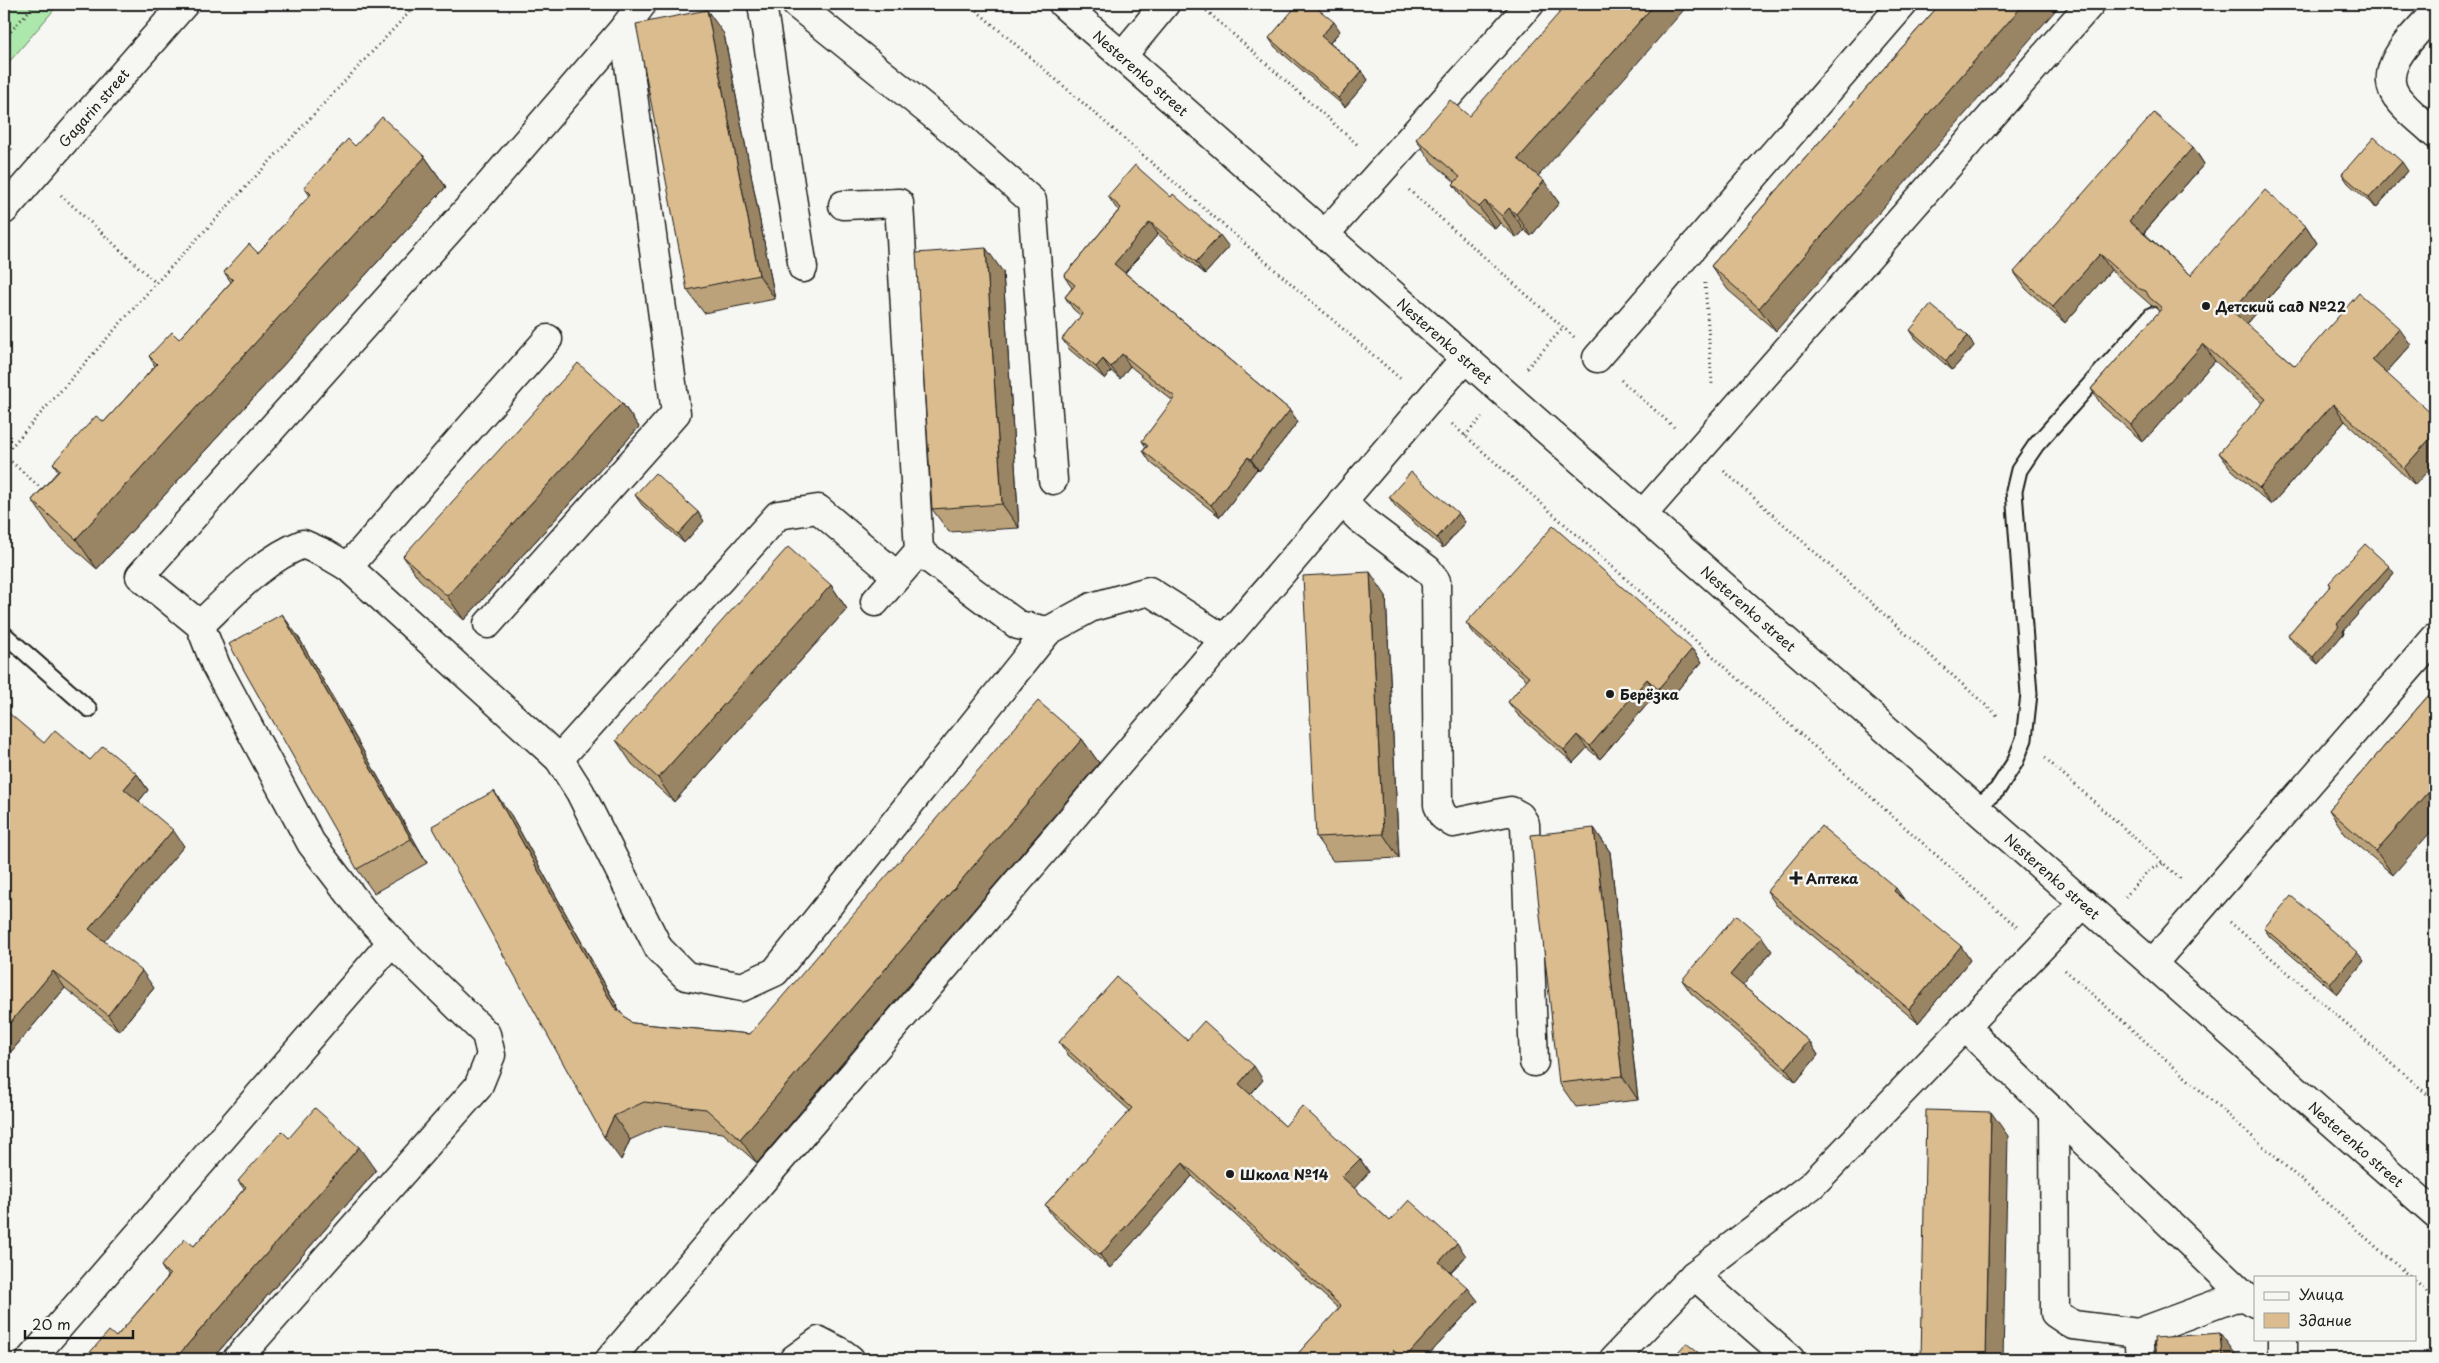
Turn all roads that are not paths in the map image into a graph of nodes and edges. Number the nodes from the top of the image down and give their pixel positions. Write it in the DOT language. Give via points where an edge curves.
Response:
graph roads {
  1 [pos="184,4"];
  2 [pos="642,4"];
  3 [pos="762,4"];
  4 [pos="796,4"];
  5 [pos="1063,4"];
  6 [pos="1165,4"];
  7 [pos="1530,4"];
  8 [pos="1903,4"];
  9 [pos="2090,4"];
  10 [pos="2435,12"];
  11 [pos="624,28"];
  12 [pos="1122,56"];
  13 [pos="2435,134"];
  14 [pos="843,205"];
  15 [pos="4,210"];
  16 [pos="1325,234"];
  17 [pos="803,268"];
  18 [pos="2152,314"];
  19 [pos="548,339"];
  20 [pos="1465,358"];
  21 [pos="1597,358"];
  22 [pos="1052,480"];
  23 [pos="1342,501"];
  24 [pos="1643,514"];
  25 [pos="919,551"];
  26 [pos="348,568"];
  27 [pos="897,576"];
  28 [pos="875,602"];
  29 [pos="488,624"];
  30 [pos="200,625"];
  31 [pos="1048,631"];
  32 [pos="4,634"];
  33 [pos="2435,638"];
  34 [pos="1224,639"];
  35 [pos="89,709"];
  36 [pos="559,760"];
  37 [pos="1976,808"];
  38 [pos="2084,903"];
  39 [pos="392,942"];
  40 [pos="2153,964"];
  41 [pos="1965,1027"];
  42 [pos="1534,1062"];
  43 [pos="2054,1112"];
  44 [pos="2435,1213"];
  45 [pos="1694,1275"];
  46 [pos="2250,1300"];
  47 [pos="2283,1340"];
  48 [pos="2139,1346"];
  49 [pos="31,1359"];
  50 [pos="238,1359"];
  51 [pos="610,1359"];
  52 [pos="794,1359"];
  53 [pos="850,1359"];
  54 [pos="1614,1359"];
  55 [pos="1790,1359"];
  56 [pos="2284,1359"];
  1 -- 15 [label="street, Gagarin street"];
  2 -- 11 [label="street"];
  3 -- 17 [label="street"];
  4 -- 22 [label="street" via="951,129 1032,202"];
  5 -- 12 [label="street, Nesterenko street"];
  6 -- 12 [label="street"];
  7 -- 16 [label="street"];
  8 -- 21 [label="street"];
  9 -- 24 [label="street"];
  10 -- 13 [label="street" via="2399,54 2391,70 2392,86 2399,101"];
  11 -- 29 [label="street" via="676,413"];
  11 -- 30 [label="street" via="140,576"];
  12 -- 16 [label="street, Nesterenko street"];
  14 -- 25 [label="street" via="899,203"];
  16 -- 20 [label="street, Nesterenko street"];
  18 -- 37 [label="lane" via="2036,445 2019,470 2014,491 2029,694 2024,740 2015,762 1997,790"];
  19 -- 26 [label="street"];
  20 -- 23 [label="street"];
  20 -- 24 [label="street, Nesterenko street"];
  23 -- 34 [label="street"];
  23 -- 42 [label="street" via="1359,518 1428,570 1436,581 1438,805 1443,816 1453,823 1511,811 1525,824"];
  24 -- 37 [label="street, Nesterenko street"];
  25 -- 27 [label="street"];
  25 -- 31 [label="street" via="1018,625"];
  26 -- 30 [label="street" via="303,544 283,552 256,572"];
  26 -- 36 [label="street"];
  27 -- 28 [label="street"];
  27 -- 36 [label="street" via="818,509 778,515"];
  30 -- 39 [label="street" via="216,666 311,843 363,911"];
  31 -- 34 [label="street" via="1092,607 1148,591"];
  31 -- 36 [label="street" via="775,972 742,986 686,976 659,949 580,792"];
  32 -- 35 [label="lane"];
  33 -- 40 [label="street"];
  34 -- 51 [label="street"];
  37 -- 38 [label="street, Nesterenko street"];
  38 -- 40 [label="street, Nesterenko street"];
  38 -- 41 [label="street"];
  39 -- 49 [label="street"];
  39 -- 50 [label="street" via="486,1034 491,1055 478,1087"];
  40 -- 44 [label="street, Nesterenko street"];
  41 -- 43 [label="street"];
  41 -- 45 [label="street" via="1812,1186"];
  43 -- 46 [label="street"];
  43 -- 48 [label="street" via="2055,1313 2073,1325"];
  45 -- 54 [label="street"];
  45 -- 55 [label="street"];
  46 -- 48 [label="street" via="2233,1298"];
  47 -- 56 [label="street"];
  52 -- 53 [label="street" via="819,1341"];
}
